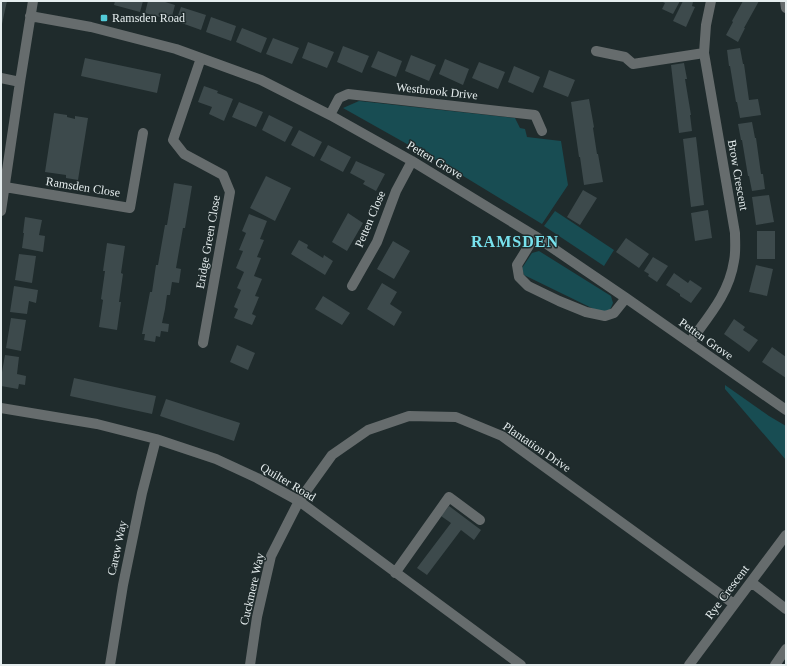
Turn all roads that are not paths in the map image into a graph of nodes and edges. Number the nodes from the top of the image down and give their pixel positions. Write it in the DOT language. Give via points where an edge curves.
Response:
graph roads {
  1 [pos="33,1"];
  2 [pos="711,1"];
  3 [pos="785,1"];
  4 [pos="786,8"];
  5 [pos="30,16"];
  6 [pos="596,51"];
  7 [pos="704,53"];
  8 [pos="201,58"];
  9 [pos="1,78"];
  10 [pos="20,82"];
  11 [pos="330,115"];
  12 [pos="542,131"];
  13 [pos="142,133"];
  14 [pos="412,161"];
  15 [pos="5,187"];
  16 [pos="1,211"];
  17 [pos="536,236"];
  18 [pos="352,286"];
  19 [pos="626,298"];
  20 [pos="690,342"];
  21 [pos="203,343"];
  22 [pos="1,408"];
  23 [pos="786,410"];
  24 [pos="156,439"];
  25 [pos="299,501"];
  26 [pos="480,520"];
  27 [pos="786,535"];
  28 [pos="394,573"];
  29 [pos="751,582"];
  30 [pos="734,604"];
  31 [pos="786,608"];
  32 [pos="786,649"];
  33 [pos="110,665"];
  34 [pos="250,665"];
  35 [pos="521,665"];
  36 [pos="689,665"];
  37 [pos="775,665"];
  1 -- 5 [label="street"];
  2 -- 7 [label="street, Brow Crescent"];
  3 -- 4 [label="street"];
  5 -- 8 [label="street, Petten Grove" via="91,28 176,49"];
  5 -- 10 [label="street"];
  6 -- 7 [label="street" via="624,57 633,64"];
  7 -- 20 [label="street, Brow Crescent" via="735,233 734,260 729,281 719,302"];
  8 -- 11 [label="street, Petten Grove" via="261,80"];
  8 -- 21 [label="street, Eridge Green Close" via="173,140 184,154 224,175 230,192"];
  9 -- 10 [label="street"];
  10 -- 15 [label="street"];
  11 -- 12 [label="street, Westbrook Drive" via="340,98 348,94 535,115"];
  11 -- 14 [label="street, Petten Grove"];
  13 -- 15 [label="street, Ramsden Close" via="130,208"];
  14 -- 17 [label="street, Petten Grove"];
  14 -- 18 [label="street, Petten Close" via="396,191 377,242"];
  15 -- 16 [label="street"];
  17 -- 19 [label="street, Petten Grove"];
  17 -- 19 [label="street" via="517,265 519,277 528,286 559,302 605,316 614,313"];
  19 -- 20 [label="street, Petten Grove"];
  20 -- 23 [label="street, Petten Grove"];
  22 -- 24 [label="street, Quilter Road" via="97,424"];
  24 -- 25 [label="street, Quilter Road" via="216,459"];
  24 -- 33 [label="street, Carew Way" via="123,585"];
  25 -- 28 [label="street, Quilter Road"];
  25 -- 30 [label="street, Plantation Drive" via="332,455 368,430 409,416 456,417 502,436"];
  25 -- 34 [label="street, Cuckmere Way" via="271,556 257,617"];
  26 -- 28 [label="street" via="449,497"];
  27 -- 29 [label="street, Rye Crescent"];
  28 -- 35 [label="street, Quilter Road"];
  29 -- 30 [label="street, Rye Crescent"];
  29 -- 31 [label="street"];
  30 -- 36 [label="street, Rye Crescent"];
  32 -- 37 [label="street"];
}
